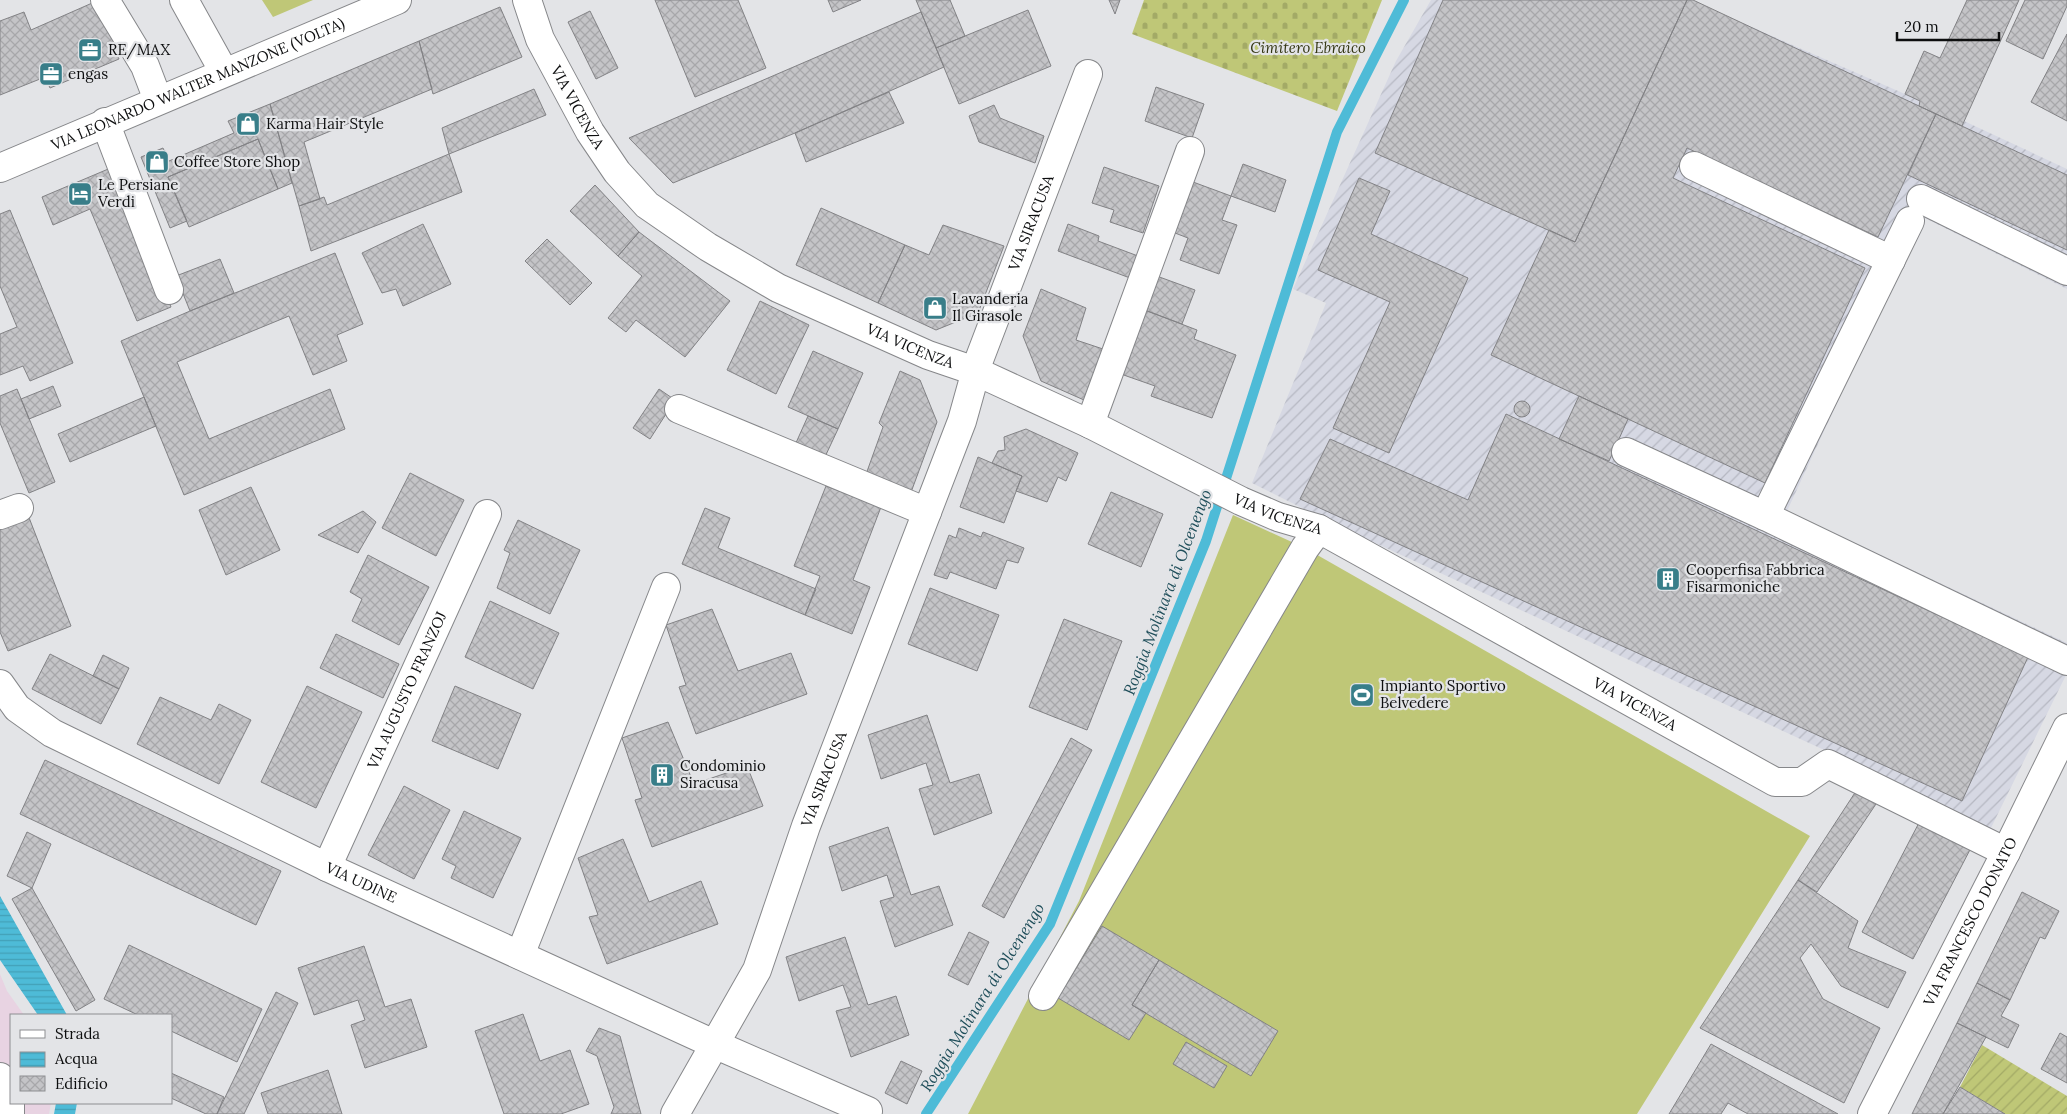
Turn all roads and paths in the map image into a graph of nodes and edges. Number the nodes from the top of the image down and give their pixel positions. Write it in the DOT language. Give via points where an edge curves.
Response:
graph roads {
  1 [pos="105,0"];
  2 [pos="184,0"];
  3 [pos="397,0"];
  4 [pos="527,0"];
  5 [pos="224,72"];
  6 [pos="1088,74"];
  7 [pos="158,100"];
  8 [pos="105,122"];
  9 [pos="1190,151"];
  10 [pos="1694,166"];
  11 [pos="0,168"];
  12 [pos="1891,260"];
  13 [pos="2067,271"];
  14 [pos="168,290"];
  15 [pos="975,371"];
  16 [pos="679,408"];
  17 [pos="1090,424"];
  18 [pos="1626,452"];
  19 [pos="927,512"];
  20 [pos="487,514"];
  21 [pos="1765,516"];
  22 [pos="1319,530"];
  23 [pos="666,587"];
  24 [pos="2067,661"];
  25 [pos="0,684"];
  26 [pos="2067,728"];
  27 [pos="2006,852"];
  28 [pos="327,867"];
  29 [pos="520,955"];
  30 [pos="1043,996"];
  31 [pos="714,1044"];
  32 [pos="0,1077"];
  33 [pos="868,1111"];
  34 [pos="10,1114"];
  35 [pos="675,1114"];
  36 [pos="1872,1114"];
  1 -- 7 [label="street" via="145,66"];
  2 -- 5 [label="street"];
  3 -- 5 [label="street, VIA LEONARDO WALTER MANZONE (VOLTA)"];
  4 -- 15 [label="street, VIA VICENZA" via="540,39 590,132 617,172 647,204 708,247 778,288 928,355"];
  5 -- 7 [label="street, VIA LEONARDO WALTER MANZONE (VOLTA)"];
  6 -- 15 [label="street, VIA SIRACUSA"];
  7 -- 8 [label="street, VIA LEONARDO WALTER MANZONE (VOLTA)"];
  8 -- 11 [label="street, VIA LEONARDO WALTER MANZONE (VOLTA)"];
  8 -- 14 [label="street"];
  9 -- 17 [label="street"];
  10 -- 12 [label="street"];
  12 -- 13 [label="street" via="1915,210"];
  12 -- 21 [label="street"];
  15 -- 17 [label="street, VIA VICENZA"];
  15 -- 19 [label="street, VIA SIRACUSA" via="962,421"];
  16 -- 19 [label="street"];
  17 -- 22 [label="street, VIA VICENZA" via="1241,501"];
  18 -- 21 [label="street"];
  19 -- 31 [label="street, VIA SIRACUSA" via="806,826 757,970"];
  20 -- 28 [label="street, VIA AUGUSTO FRANZOJ"];
  21 -- 24 [label="street"];
  22 -- 27 [label="street, VIA VICENZA" via="1775,782 1802,782 1828,764"];
  22 -- 30 [label="street" via="1305,548"];
  23 -- 29 [label="street"];
  25 -- 28 [label="street, VIA UDINE" via="17,708 52,733"];
  26 -- 27 [label="street, VIA FRANCESCO DONATO"];
  27 -- 36 [label="street, VIA FRANCESCO DONATO"];
  28 -- 29 [label="street, VIA UDINE"];
  29 -- 31 [label="street, VIA UDINE"];
  31 -- 33 [label="street, VIA UDINE"];
  31 -- 35 [label="street, VIA SIRACUSA"];
  32 -- 34 [label="street" via="10,1104"];
}
